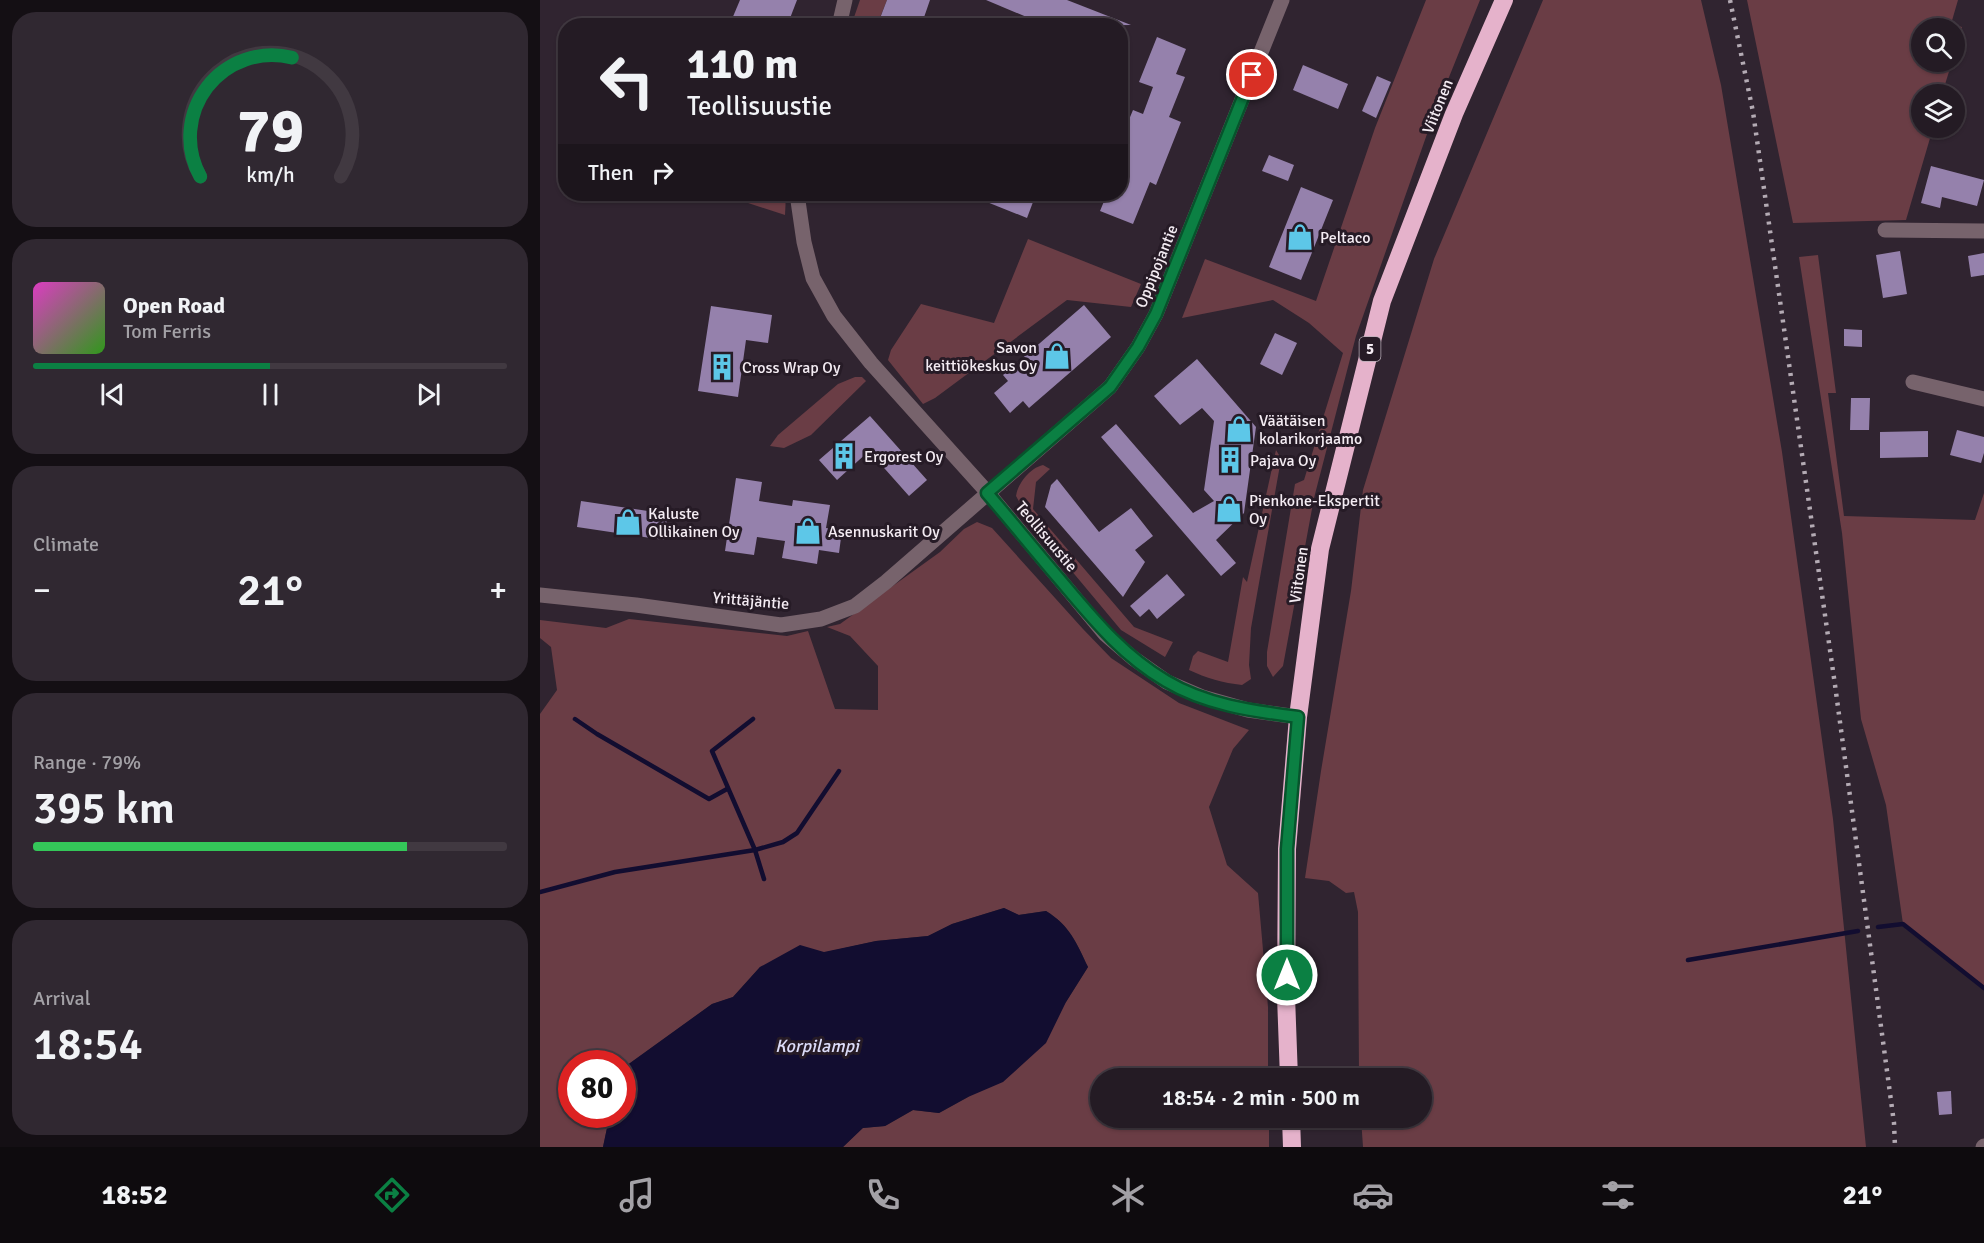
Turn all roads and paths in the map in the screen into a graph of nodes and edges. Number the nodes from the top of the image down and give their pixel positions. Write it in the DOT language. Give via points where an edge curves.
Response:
graph roads {
  1 [pos="845,0"];
  2 [pos="1282,0"];
  3 [pos="1504,0"];
  4 [pos="840,18"];
  5 [pos="798,201"];
  6 [pos="1886,230"];
  7 [pos="1984,231"];
  8 [pos="1913,382"];
  9 [pos="1984,399"];
  10 [pos="987,493"];
  11 [pos="540,595"];
  12 [pos="1298,717"];
  13 [pos="1289,1068"];
  14 [pos="1291,1128"];
  15 [pos="1292,1147"];
  1 -- 4 [label="street"];
  2 -- 10 [label="street, Oppipojantie" via="1143,340 1110,387"];
  3 -- 12 [label="highway, Viitonen / 5" via="1454,114 1382,301 1320,549"];
  5 -- 10 [label="street, Teollisuustie" via="813,278 834,316"];
  6 -- 7 [label="street"];
  8 -- 9 [label="street"];
  10 -- 11 [label="street, Yrittäjäntie" via="855,606 821,619 781,625"];
  10 -- 12 [label="street, Teollisuustie" via="1105,634 1133,658 1167,682 1202,698 1248,711"];
  12 -- 13 [label="highway, Viitonen / 5" via="1287,849"];
  14 -- 15 [label="highway"];
}
